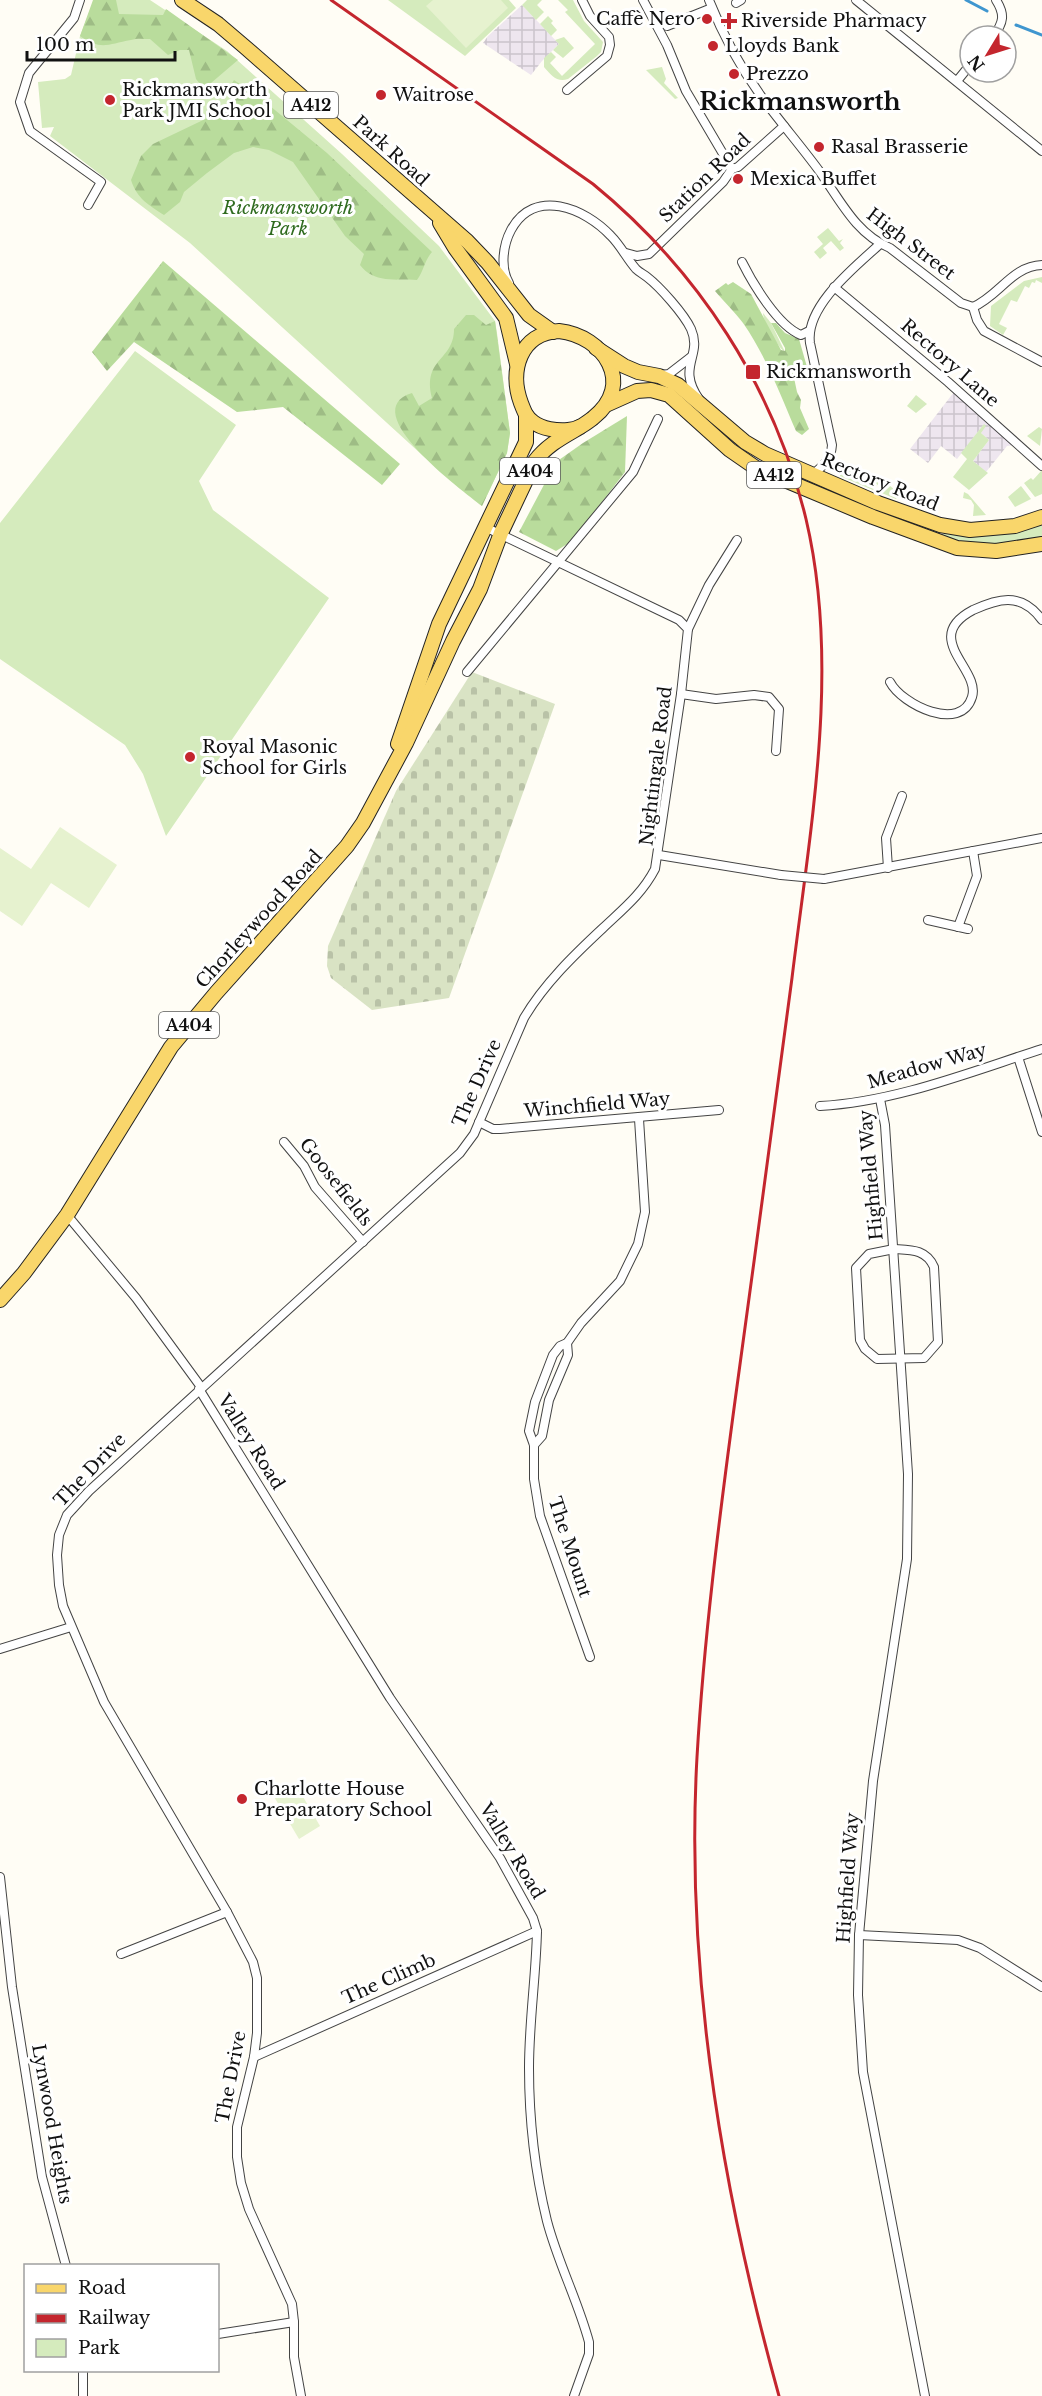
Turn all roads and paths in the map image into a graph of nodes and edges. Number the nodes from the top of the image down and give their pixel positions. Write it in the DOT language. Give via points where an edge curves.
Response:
graph roads {
  1 [pos="80,0"];
  2 [pos="183,0"];
  3 [pos="582,0"];
  4 [pos="644,0"];
  5 [pos="856,0"];
  6 [pos="996,0"];
  7 [pos="710,4"];
  8 [pos="1001,24"];
  9 [pos="667,26"];
  10 [pos="957,81"];
  11 [pos="567,90"];
  12 [pos="784,126"];
  13 [pos="1042,151"];
  14 [pos="732,169"];
  15 [pos="88,205"];
  16 [pos="436,216"];
  17 [pos="880,244"];
  18 [pos="626,253"];
  19 [pos="742,262"];
  20 [pos="1042,265"];
  21 [pos="834,287"];
  22 [pos="973,306"];
  23 [pos="524,309"];
  24 [pos="809,331"];
  25 [pos="552,332"];
  26 [pos="596,348"];
  27 [pos="691,357"];
  28 [pos="1042,362"];
  29 [pos="517,364"];
  30 [pos="659,376"];
  31 [pos="608,404"];
  32 [pos="710,414"];
  33 [pos="526,415"];
  34 [pos="658,419"];
  35 [pos="580,427"];
  36 [pos="1042,466"];
  37 [pos="812,475"];
  38 [pos="1042,517"];
  39 [pos="485,527"];
  40 [pos="501,533"];
  41 [pos="737,540"];
  42 [pos="1042,544"];
  43 [pos="559,562"];
  44 [pos="1042,620"];
  45 [pos="688,629"];
  46 [pos="467,672"];
  47 [pos="890,682"];
  48 [pos="681,694"];
  49 [pos="777,751"];
  50 [pos="393,764"];
  51 [pos="902,796"];
  52 [pos="1042,838"];
  53 [pos="973,851"];
  54 [pos="658,855"];
  55 [pos="888,868"];
  56 [pos="928,920"];
  57 [pos="958,927"];
  58 [pos="968,929"];
  59 [pos="1042,1049"];
  60 [pos="1018,1057"];
  61 [pos="880,1099"];
  62 [pos="820,1106"];
  63 [pos="719,1110"];
  64 [pos="639,1119"];
  65 [pos="479,1122"];
  66 [pos="1042,1132"];
  67 [pos="284,1142"];
  68 [pos="67,1215"];
  69 [pos="363,1242"];
  70 [pos="894,1249"];
  71 [pos="0,1300"];
  72 [pos="567,1343"];
  73 [pos="901,1360"];
  74 [pos="200,1388"];
  75 [pos="534,1446"];
  76 [pos="71,1628"];
  77 [pos="0,1649"];
  78 [pos="590,1657"];
  79 [pos="0,1876"];
  80 [pos="227,1912"];
  81 [pos="537,1931"];
  82 [pos="859,1935"];
  83 [pos="121,1954"];
  84 [pos="1042,1987"];
  85 [pos="254,2057"];
  86 [pos="66,2264"];
  87 [pos="294,2322"];
  88 [pos="219,2334"];
  89 [pos="83,2372"];
  90 [pos="83,2396"];
  91 [pos="301,2396"];
  92 [pos="574,2396"];
  93 [pos="925,2396"];
  1 -- 15 [label="street" via="74,18 29,73 20,102 30,131 101,182"];
  2 -- 16 [label="main road, Park Road / A412" via="245,46"];
  3 -- 11 [label="street" via="609,37 610,45 607,56"];
  4 -- 14 [label="street" via="686,91"];
  5 -- 10 [label="street"];
  6 -- 8 [label="street" via="1003,11"];
  7 -- 9 [label="street"];
  7 -- 12 [label="street, High Street" via="736,57"];
  10 -- 13 [label="street"];
  12 -- 14 [label="street, Station Road"];
  12 -- 17 [label="street, High Street" via="850,218"];
  14 -- 18 [label="street, Station Road" via="649,254"];
  16 -- 23 [label="main road, Park Road / A412" via="488,263"];
  16 -- 29 [label="main road, Park Road / A412" via="454,248 506,318"];
  17 -- 21 [label="street"];
  17 -- 22 [label="street, High Street" via="961,303"];
  18 -- 23 [label="street" via="610,234 578,212 555,204 532,210 512,228 503,260 506,278"];
  18 -- 27 [label="street" via="685,320 694,339"];
  19 -- 24 [label="street" via="784,323 794,332"];
  20 -- 22 [label="street" via="1032,265 1017,273"];
  21 -- 24 [label="street"];
  21 -- 36 [label="street, Rectory Lane"];
  22 -- 28 [label="street" via="984,331"];
  23 -- 25 [label="main road, Park Road / A412"];
  24 -- 37 [label="street" via="832,445 827,463"];
  25 -- 26 [label="main road" via="567,332"];
  25 -- 29 [label="main road" via="532,342"];
  26 -- 30 [label="main road, Rectory Road / A412" via="638,372"];
  26 -- 31 [label="main road" via="608,363 615,383"];
  27 -- 30 [label="street" via="675,370"];
  27 -- 32 [label="street" via="689,382"];
  29 -- 33 [label="main road" via="516,381"];
  30 -- 32 [label="main road, Rectory Road / A412" via="678,385"];
  31 -- 35 [label="main road"];
  31 -- 42 [label="main road, Rectory Road / A412" via="637,392 651,390 669,395 756,468 957,548 996,551"];
  32 -- 37 [label="main road, Rectory Road / A412" via="765,454"];
  33 -- 35 [label="main road" via="542,427"];
  33 -- 39 [label="main road, A404" via="526,442"];
  34 -- 43 [label="street" via="633,472"];
  35 -- 40 [label="main road, A404" via="542,451"];
  37 -- 38 [label="main road, Rectory Road / A412" via="940,525 990,529"];
  39 -- 40 [label="street"];
  39 -- 50 [label="main road, A404" via="439,624"];
  40 -- 43 [label="street"];
  40 -- 50 [label="main road, A404" via="480,589"];
  41 -- 45 [label="street, Nightingale Road"];
  43 -- 45 [label="street" via="679,620"];
  43 -- 46 [label="street"];
  44 -- 47 [label="street" via="1030,607 1011,600 983,606 958,621 953,646 973,691 968,705 958,712 944,714 919,708 896,693"];
  45 -- 48 [label="street, Nightingale Road"];
  48 -- 49 [label="street" via="716,699 770,697 778,709"];
  48 -- 54 [label="street, Nightingale Road"];
  50 -- 68 [label="main road, Chorleywood Road / A404" via="347,846 171,1047"];
  51 -- 55 [label="street" via="886,838"];
  52 -- 53 [label="street, Nightingale Road"];
  53 -- 55 [label="street, Nightingale Road"];
  53 -- 57 [label="street" via="977,876"];
  54 -- 55 [label="street, Nightingale Road, bridge" via="824,879"];
  54 -- 65 [label="street, The Drive" via="651,877 636,898 545,986 531,1005"];
  56 -- 57 [label="street"];
  57 -- 58 [label="street"];
  59 -- 60 [label="street, Meadow Way"];
  60 -- 61 [label="street, Meadow Way"];
  60 -- 66 [label="street"];
  61 -- 62 [label="street, Meadow Way"];
  61 -- 70 [label="street, Highfield Way"];
  63 -- 64 [label="street, Winchfield Way"];
  64 -- 65 [label="street, Winchfield Way" via="500,1130"];
  64 -- 72 [label="street, The Mount" via="645,1212 638,1244 620,1281"];
  65 -- 69 [label="street, The Drive" via="460,1153"];
  67 -- 69 [label="street, Goosefields" via="315,1187"];
  68 -- 71 [label="main road, Chorleywood Road / A404"];
  68 -- 74 [label="street, Valley Road" via="136,1298"];
  69 -- 74 [label="street, The Drive"];
  70 -- 73 [label="street, Highfield Way"];
  70 -- 73 [label="street, Highfield Way" via="918,1250 933,1264 939,1337 924,1358"];
  70 -- 73 [label="street, Highfield Way" via="869,1254 855,1273 861,1345 876,1359"];
  72 -- 75 [label="street, The Mount" via="568,1355 549,1400 542,1436"];
  72 -- 75 [label="street, The Mount" via="553,1355 535,1402 529,1431"];
  73 -- 82 [label="street, Highfield Way" via="908,1559 873,1781"];
  74 -- 76 [label="street, The Drive" via="88,1491 62,1525 57,1555 59,1585"];
  74 -- 81 [label="street, Valley Road" via="390,1698 500,1858"];
  75 -- 78 [label="street, The Mount" via="540,1515"];
  76 -- 77 [label="street"];
  76 -- 80 [label="street, The Drive" via="104,1702"];
  79 -- 86 [label="street, Lynwood Heights" via="12,1987 42,2177"];
  80 -- 83 [label="street"];
  80 -- 85 [label="street, The Drive" via="254,1962 257,1978"];
  81 -- 85 [label="street, The Climb"];
  81 -- 92 [label="street, Valley Road" via="529,2057 530,2109 547,2221 589,2342 590,2354"];
  82 -- 84 [label="street" via="958,1940 980,1948"];
  82 -- 93 [label="street, Highfield Way" via="863,2072"];
  85 -- 87 [label="street, The Drive" via="237,2127 237,2157 249,2209 292,2304"];
  87 -- 88 [label="street"];
  87 -- 91 [label="street, The Drive" via="294,2357"];
  89 -- 90 [label="street"];
}
